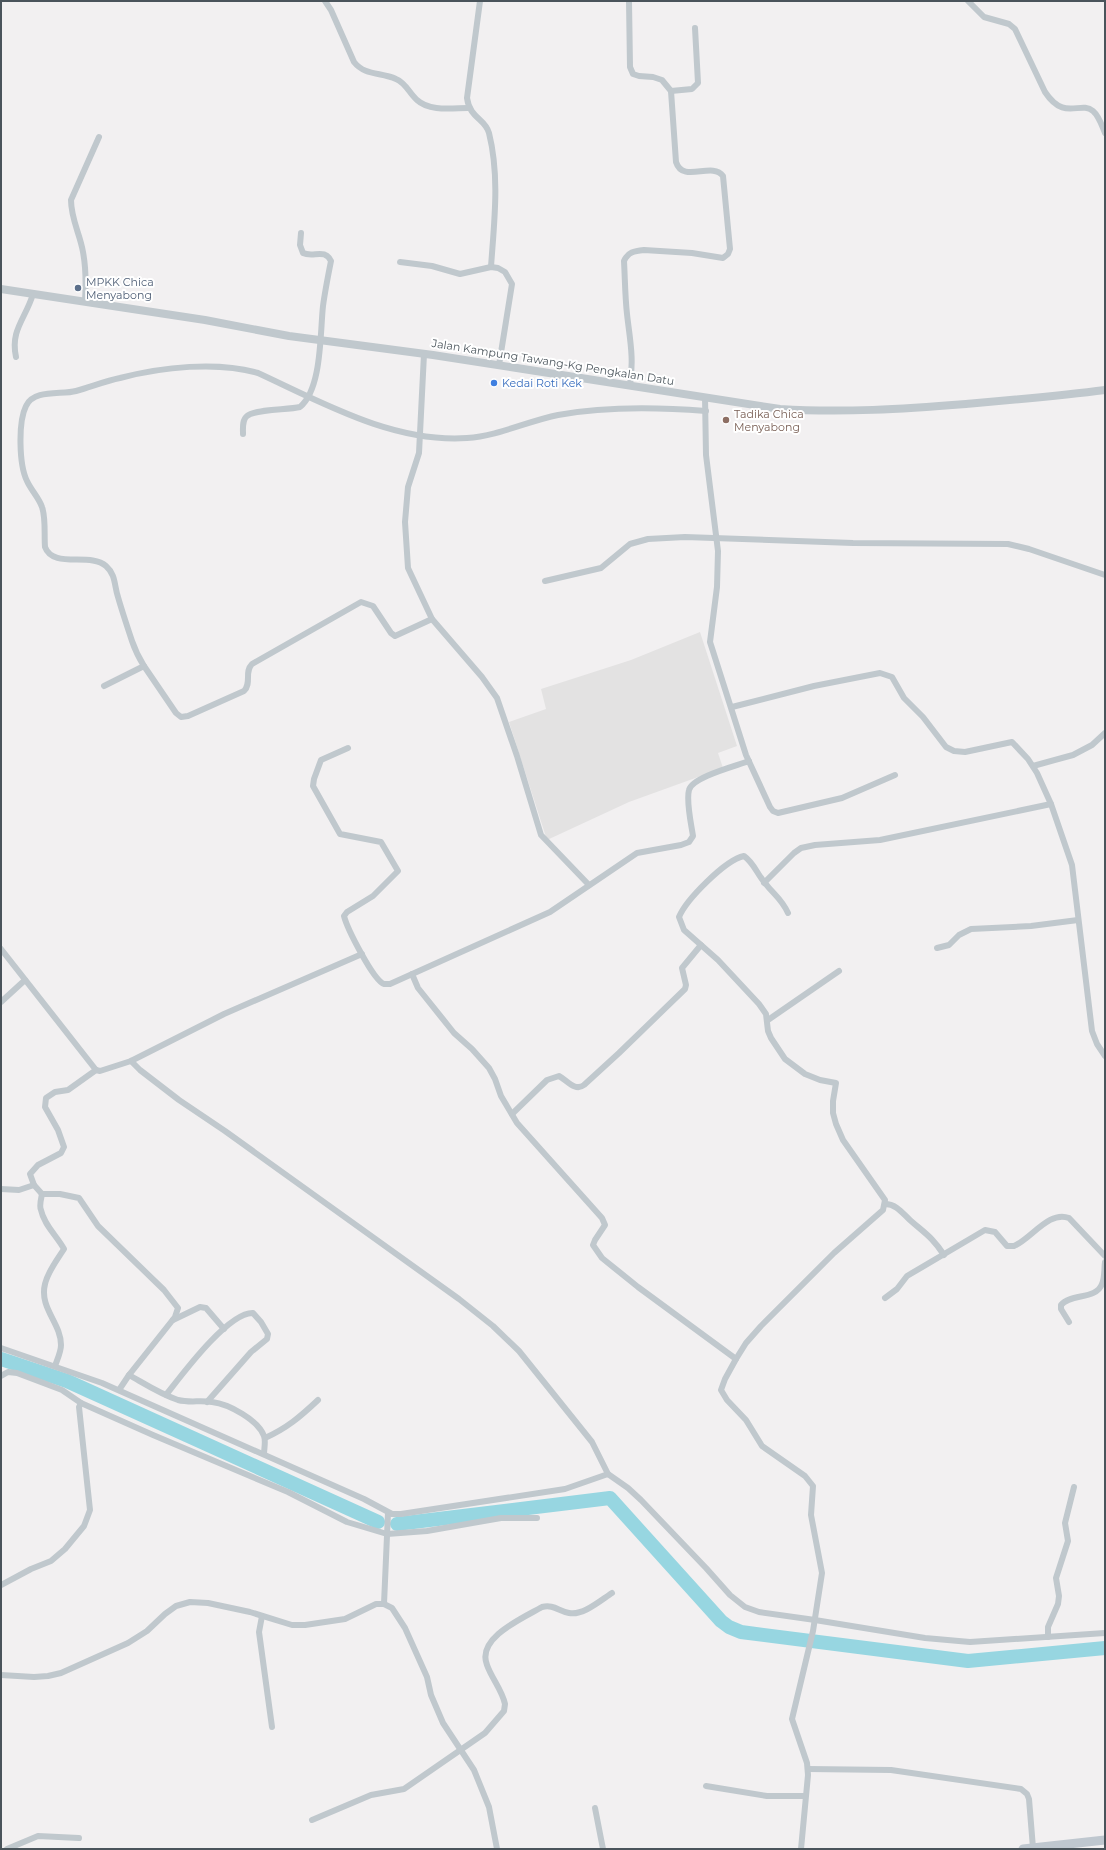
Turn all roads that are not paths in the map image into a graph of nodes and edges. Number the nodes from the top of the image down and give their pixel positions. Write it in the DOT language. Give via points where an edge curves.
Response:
graph roads {
  1 [pos="325,1"];
  2 [pos="480,1"];
  3 [pos="629,1"];
  4 [pos="968,1"];
  5 [pos="695,28"];
  6 [pos="671,91"];
  7 [pos="468,108"];
  8 [pos="1104,129"];
  9 [pos="99,137"];
  10 [pos="301,233"];
  11 [pos="400,262"];
  12 [pos="491,267"];
  13 [pos="1,289"];
  14 [pos="33,294"];
  15 [pos="85,301"];
  16 [pos="320,340"];
  17 [pos="424,354"];
  18 [pos="16,357"];
  19 [pos="499,365"];
  20 [pos="630,385"];
  21 [pos="1105,390"];
  22 [pos="309,396"];
  23 [pos="705,396"];
  24 [pos="706,411"];
  25 [pos="243,434"];
  26 [pos="419,434"];
  27 [pos="716,537"];
  28 [pos="1105,575"];
  29 [pos="545,580"];
  30 [pos="432,620"];
  31 [pos="144,666"];
  32 [pos="104,686"];
  33 [pos="732,707"];
  34 [pos="1105,734"];
  35 [pos="348,748"];
  36 [pos="749,761"];
  37 [pos="1033,766"];
  38 [pos="895,775"];
  39 [pos="1052,804"];
  40 [pos="764,883"];
  41 [pos="589,884"];
  42 [pos="788,913"];
  43 [pos="1078,920"];
  44 [pos="701,945"];
  45 [pos="937,948"];
  46 [pos="1,949"];
  47 [pos="362,954"];
  48 [pos="839,971"];
  49 [pos="412,974"];
  50 [pos="25,980"];
  51 [pos="1,1002"];
  52 [pos="768,1020"];
  53 [pos="1105,1055"];
  54 [pos="132,1061"];
  55 [pos="96,1070"];
  56 [pos="512,1114"];
  57 [pos="34,1185"];
  58 [pos="1,1189"];
  59 [pos="42,1194"];
  60 [pos="885,1204"];
  61 [pos="944,1255"];
  62 [pos="1105,1256"];
  63 [pos="1105,1262"];
  64 [pos="884,1298"];
  65 [pos="173,1320"];
  66 [pos="1069,1322"];
  67 [pos="224,1329"];
  68 [pos="1,1348"];
  69 [pos="736,1359"];
  70 [pos="56,1366"];
  71 [pos="128,1375"];
  72 [pos="1,1376"];
  73 [pos="119,1390"];
  74 [pos="166,1395"];
  75 [pos="318,1400"];
  76 [pos="207,1402"];
  77 [pos="81,1403"];
  78 [pos="265,1438"];
  79 [pos="264,1454"];
  80 [pos="608,1474"];
  81 [pos="1074,1487"];
  82 [pos="388,1513"];
  83 [pos="537,1518"];
  84 [pos="387,1534"];
  85 [pos="1,1585"];
  86 [pos="612,1593"];
  87 [pos="384,1604"];
  88 [pos="262,1616"];
  89 [pos="815,1620"];
  90 [pos="1105,1632"];
  91 [pos="1048,1637"];
  92 [pos="1,1675"];
  93 [pos="272,1727"];
  94 [pos="462,1750"];
  95 [pos="808,1769"];
  96 [pos="706,1786"];
  97 [pos="806,1796"];
  98 [pos="595,1808"];
  99 [pos="312,1820"];
  100 [pos="79,1838"];
  101 [pos="1105,1840"];
  102 [pos="7,1849"];
  103 [pos="497,1849"];
  104 [pos="603,1849"];
  105 [pos="801,1849"];
  106 [pos="1028,1849"];
  1 -- 7 [label="street" via="357,67 371,74 397,79 405,84 422,104 437,108"];
  2 -- 7 [label="street" via="467,98"];
  3 -- 6 [label="street" via="630,67 633,74 653,76 662,80"];
  4 -- 8 [label="street" via="984,17 1010,24 1015,29 1050,100 1066,109 1093,110"];
  5 -- 6 [label="street" via="698,83 692,89"];
  6 -- 20 [label="street" via="677,165 685,172 716,172 723,176 730,249 723,258 644,250 630,252 626,256 626,305 633,366"];
  7 -- 12 [label="street" via="488,129 494,162 496,201"];
  9 -- 15 [label="street" via="71,200 86,268"];
  10 -- 16 [label="street" via="300,245 303,253 323,254 331,261"];
  11 -- 12 [label="street" via="432,266 460,274"];
  12 -- 19 [label="street" via="505,272 512,284"];
  13 -- 14 [label="street, Jalan Kampung Tawang-Kg Pengkalan Datu"];
  14 -- 15 [label="street, Jalan Kampung Tawang-Kg Pengkalan Datu"];
  14 -- 18 [label="street" via="30,306 15,333"];
  15 -- 16 [label="street, Jalan Kampung Tawang-Kg Pengkalan Datu"];
  16 -- 17 [label="street, Jalan Kampung Tawang-Kg Pengkalan Datu"];
  16 -- 22 [label="street" via="317,368"];
  17 -- 19 [label="street, Jalan Kampung Tawang-Kg Pengkalan Datu"];
  17 -- 26 [label="street"];
  19 -- 20 [label="street, Jalan Kampung Tawang-Kg Pengkalan Datu"];
  20 -- 23 [label="street, Jalan Kampung Tawang-Kg Pengkalan Datu"];
  21 -- 23 [label="street, Jalan Kampung Tawang-Kg Pengkalan Datu" via="906,409 846,410 780,409"];
  22 -- 25 [label="street" via="300,407 246,416"];
  22 -- 26 [label="street" via="390,429"];
  22 -- 31 [label="street" via="244,368 213,366 130,375 64,394 43,394 26,406 22,428 23,470 26,481 42,508 47,552 55,558 95,561 104,564 110,570 132,642"];
  23 -- 24 [label="street"];
  24 -- 26 [label="street" via="666,408 606,409 558,415 481,436 466,438"];
  24 -- 27 [label="street" via="706,455"];
  26 -- 30 [label="street" via="418,458 408,487 405,551 413,582"];
  27 -- 28 [label="street" via="853,543 1008,544"];
  27 -- 29 [label="street" via="638,541 630,544 601,568"];
  27 -- 33 [label="street" via="717,587 710,642"];
  30 -- 31 [label="street" via="395,636 373,606 362,602 252,664 248,672 248,685 244,691 188,716 181,717 176,713"];
  30 -- 41 [label="street" via="497,698 541,835"];
  31 -- 32 [label="street"];
  33 -- 36 [label="street"];
  33 -- 37 [label="street" via="814,686 885,673 892,677 904,698 923,717 946,747 965,752 1012,742"];
  34 -- 37 [label="street" via="1092,745 1073,755"];
  35 -- 47 [label="street" via="321,760 314,779 315,792 340,834 381,842 398,871 373,896 344,916"];
  36 -- 38 [label="street" via="770,807 778,813 842,798"];
  36 -- 41 [label="street" via="697,780 690,786 688,796 692,836 688,842 637,853"];
  37 -- 39 [label="street"];
  39 -- 40 [label="street" via="880,840 801,848"];
  39 -- 43 [label="street" via="1072,865"];
  40 -- 42 [label="street" via="777,894"];
  40 -- 44 [label="street" via="750,860 744,856 736,858 703,886 688,901 679,918 684,930"];
  41 -- 49 [label="street" via="550,912"];
  43 -- 45 [label="street" via="1031,926 971,929 959,934 949,945"];
  43 -- 53 [label="street" via="1092,1031"];
  44 -- 52 [label="street" via="759,1004"];
  44 -- 56 [label="street" via="682,968 685,989 584,1085 576,1088 559,1076 553,1076"];
  46 -- 50 [label="street"];
  47 -- 49 [label="street" via="384,984 390,984"];
  47 -- 54 [label="street" via="224,1014"];
  48 -- 52 [label="street"];
  49 -- 56 [label="street" via="418,988 454,1033 489,1068"];
  50 -- 51 [label="street"];
  50 -- 55 [label="street"];
  52 -- 60 [label="street" via="771,1038 785,1059 805,1074 836,1083 833,1113 836,1124"];
  54 -- 55 [label="street"];
  54 -- 80 [label="street" via="180,1100 494,1326 519,1351 583,1430 598,1452"];
  55 -- 57 [label="street" via="68,1090 56,1092 46,1098 45,1106 64,1147 61,1153 38,1165 30,1174"];
  56 -- 69 [label="street" via="602,1218 605,1225 593,1245 602,1258"];
  57 -- 58 [label="street" via="19,1190"];
  57 -- 59 [label="street"];
  59 -- 65 [label="street" via="79,1198 107,1237 172,1299 178,1308"];
  59 -- 70 [label="street" via="40,1210 64,1249 51,1269 44,1291 47,1310 60,1335 62,1346"];
  60 -- 61 [label="street" via="895,1206 925,1231"];
  60 -- 69 [label="street" via="883,1210 834,1253 760,1326"];
  61 -- 62 [label="street" via="985,1230 994,1232 1007,1246 1014,1246 1050,1221 1065,1216"];
  61 -- 64 [label="street" via="906,1276 897,1289"];
  62 -- 63 [label="street"];
  63 -- 66 [label="street" via="1099,1289 1094,1293 1071,1298 1061,1305"];
  65 -- 67 [label="street" via="200,1307 206,1308"];
  65 -- 71 [label="street"];
  67 -- 74 [label="street" via="200,1352"];
  67 -- 76 [label="street" via="245,1312 252,1312 268,1334 267,1340 251,1352"];
  68 -- 70 [label="street"];
  69 -- 89 [label="street" via="722,1385 724,1395 746,1420 762,1446 805,1476 813,1486 812,1515 822,1573"];
  70 -- 73 [label="street"];
  71 -- 73 [label="street"];
  71 -- 74 [label="street"];
  72 -- 77 [label="street" via="8,1372 17,1373 62,1390"];
  73 -- 79 [label="street"];
  74 -- 76 [label="street" via="179,1400"];
  75 -- 78 [label="street" via="300,1418"];
  76 -- 78 [label="street" via="235,1410 256,1423"];
  77 -- 84 [label="street" via="288,1492 347,1522"];
  77 -- 85 [label="street" via="79,1408 90,1510 84,1526 51,1561"];
  78 -- 79 [label="street"];
  79 -- 82 [label="street"];
  80 -- 82 [label="street" via="579,1485 546,1493 401,1514"];
  80 -- 89 [label="street" via="641,1500 730,1595 745,1607 759,1612"];
  81 -- 91 [label="street" via="1065,1523 1068,1541 1056,1578 1058,1604 1050,1622"];
  82 -- 84 [label="street"];
  83 -- 84 [label="street" via="501,1518 427,1531"];
  84 -- 87 [label="street"];
  86 -- 94 [label="street" via="585,1610 577,1612 542,1607 499,1633 490,1642 485,1659 504,1699 504,1710 485,1733"];
  87 -- 88 [label="street" via="376,1604 345,1619 306,1625"];
  87 -- 94 [label="street" via="392,1608 405,1628 427,1677 440,1717"];
  88 -- 92 [label="street" via="208,1603 190,1602 176,1606 147,1631 128,1643 61,1673 34,1677"];
  88 -- 93 [label="street" via="258,1632"];
  89 -- 91 [label="street" via="925,1638 970,1642"];
  89 -- 95 [label="street" via="792,1719"];
  90 -- 91 [label="street"];
  94 -- 99 [label="street" via="404,1789 371,1795"];
  94 -- 103 [label="street" via="485,1794"];
  95 -- 97 [label="street"];
  95 -- 106 [label="street" via="890,1770 1021,1789 1028,1794 1029,1799"];
  96 -- 97 [label="street" via="760,1795"];
  97 -- 105 [label="street"];
  98 -- 104 [label="street"];
  100 -- 102 [label="street" via="38,1836"];
  101 -- 106 [label="main road"];
}
